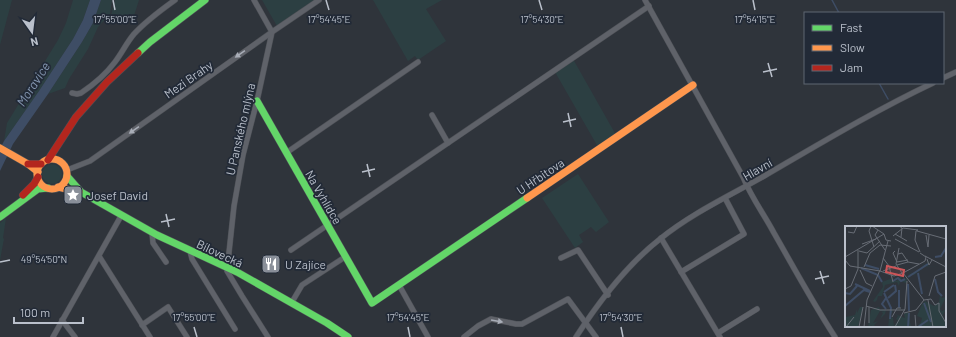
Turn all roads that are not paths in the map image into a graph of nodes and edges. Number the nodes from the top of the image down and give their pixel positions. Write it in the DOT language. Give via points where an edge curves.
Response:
graph roads {
  1 [pos="175,0"];
  2 [pos="205,0"];
  3 [pos="254,0"];
  4 [pos="319,0"];
  5 [pos="645,0"];
  6 [pos="649,6"];
  7 [pos="272,32"];
  8 [pos="418,62"];
  9 [pos="956,72"];
  10 [pos="944,78"];
  11 [pos="931,84"];
  12 [pos="693,85"];
  13 [pos="72,93"];
  14 [pos="257,101"];
  15 [pos="432,115"];
  16 [pos="65,136"];
  17 [pos="448,143"];
  18 [pos="0,148"];
  19 [pos="286,153"];
  20 [pos="48,160"];
  21 [pos="62,163"];
  22 [pos="28,164"];
  23 [pos="41,164"];
  24 [pos="67,173"];
  25 [pos="38,174"];
  26 [pos="747,186"];
  27 [pos="58,187"];
  28 [pos="48,188"];
  29 [pos="81,192"];
  30 [pos="725,198"];
  31 [pos="7,211"];
  32 [pos="122,216"];
  33 [pos="0,217"];
  34 [pos="327,225"];
  35 [pos="152,233"];
  36 [pos="661,238"];
  37 [pos="291,250"];
  38 [pos="190,251"];
  39 [pos="99,256"];
  40 [pos="345,257"];
  41 [pos="561,258"];
  42 [pos="166,262"];
  43 [pos="228,267"];
  44 [pos="681,272"];
  45 [pos="399,285"];
  46 [pos="608,295"];
  47 [pos="292,302"];
  48 [pos="372,303"];
  49 [pos="757,309"];
  50 [pos="62,320"];
  51 [pos="586,323"];
  52 [pos="142,325"];
  53 [pos="235,329"];
  54 [pos="719,335"];
  55 [pos="53,337"];
  56 [pos="75,337"];
  57 [pos="150,337"];
  58 [pos="187,337"];
  59 [pos="268,337"];
  60 [pos="348,337"];
  61 [pos="428,337"];
  62 [pos="464,337"];
  63 [pos="576,337"];
  64 [pos="596,337"];
  65 [pos="835,337"];
  1 -- 13 [label="street" via="136,32 115,62 98,79 80,93"];
  2 -- 16 [label="main road" via="125,64 90,100"];
  3 -- 7 [label="street"];
  4 -- 7 [label="street, Mezi Brahy"];
  5 -- 6 [label="street"];
  6 -- 12 [label="street"];
  6 -- 17 [label="street"];
  7 -- 14 [label="street, U Panského mlýna"];
  7 -- 24 [label="street, Mezi Brahy, one-way" via="90,161"];
  8 -- 19 [label="street"];
  9 -- 10 [label="street"];
  11 -- 26 [label="street, Hlavní"];
  12 -- 26 [label="street"];
  12 -- 45 [label="main road, U Hřbitova"];
  14 -- 19 [label="main road, Na Vyhlídce"];
  14 -- 43 [label="street, U Panského mlýna" via="243,155 234,206"];
  15 -- 17 [label="street"];
  16 -- 20 [label="main road"];
  16 -- 21 [label="main road" via="61,153"];
  17 -- 34 [label="street"];
  18 -- 22 [label="main road"];
  19 -- 34 [label="main road, Na Vyhlídce"];
  20 -- 21 [label="main road"];
  20 -- 23 [label="main road"];
  21 -- 24 [label="main road, Bílovecká"];
  22 -- 23 [label="main road"];
  22 -- 25 [label="main road"];
  23 -- 25 [label="main road"];
  24 -- 27 [label="main road" via="64,183"];
  24 -- 29 [label="main road, Bílovecká" via="71,182"];
  25 -- 28 [label="main road" via="41,183"];
  25 -- 31 [label="main road" via="34,184"];
  26 -- 30 [label="street, Hlavní"];
  26 -- 65 [label="street"];
  27 -- 28 [label="main road, Bílovecká"];
  27 -- 29 [label="main road, Bílovecká"];
  28 -- 31 [label="main road, Bílovecká" via="38,189"];
  29 -- 32 [label="main road, Bílovecká"];
  30 -- 36 [label="street, Hlavní"];
  30 -- 44 [label="street" via="744,234"];
  31 -- 33 [label="main road"];
  32 -- 35 [label="main road, Bílovecká"];
  32 -- 39 [label="street"];
  34 -- 37 [label="street"];
  34 -- 40 [label="main road, Na Vyhlídce"];
  35 -- 38 [label="main road, Bílovecká"];
  35 -- 42 [label="street" via="153,243"];
  36 -- 44 [label="street"];
  36 -- 46 [label="street, Hlavní" via="638,259"];
  38 -- 43 [label="main road, Bílovecká"];
  38 -- 53 [label="street" via="192,259"];
  39 -- 50 [label="street"];
  39 -- 52 [label="street"];
  40 -- 47 [label="street" via="302,285"];
  40 -- 48 [label="main road, Na Vyhlídce"];
  41 -- 46 [label="street" via="578,250"];
  43 -- 47 [label="main road, Bílovecká"];
  43 -- 59 [label="street" via="229,274"];
  44 -- 54 [label="street"];
  45 -- 48 [label="main road, U Hřbitova"];
  45 -- 61 [label="street"];
  46 -- 51 [label="street, Hlavní"];
  47 -- 60 [label="main road, Bílovecká"];
  49 -- 54 [label="street"];
  50 -- 55 [label="street"];
  50 -- 56 [label="street"];
  62 -- 51 [label="street, one-way" via="491,319 522,324 568,299"];
  51 -- 63 [label="street, Hlavní"];
  51 -- 64 [label="street"];
  52 -- 57 [label="street"];
  52 -- 58 [label="street" via="168,307"];
}
